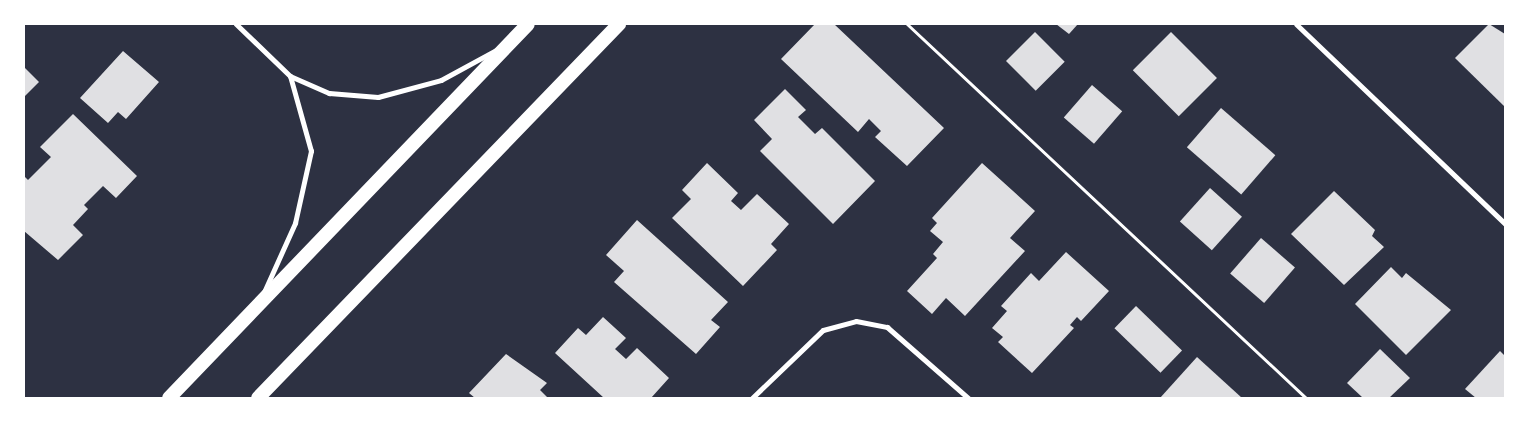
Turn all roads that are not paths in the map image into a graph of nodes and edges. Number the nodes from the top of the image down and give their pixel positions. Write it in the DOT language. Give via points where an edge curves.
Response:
graph roads {
  1 [pos="236,24"];
  2 [pos="528,24"];
  3 [pos="619,24"];
  4 [pos="1296,24"];
  5 [pos="510,42"];
  6 [pos="290,76"];
  7 [pos="1505,224"];
  8 [pos="259,304"];
  9 [pos="170,398"];
  10 [pos="258,398"];
  11 [pos="752,398"];
  12 [pos="968,398"];
  1 -- 6 [label="street"];
  2 -- 5 [label="highway"];
  3 -- 10 [label="highway"];
  4 -- 7 [label="street"];
  5 -- 6 [label="street" via="441,80 378,96 329,93"];
  5 -- 8 [label="highway"];
  6 -- 8 [label="street" via="311,151 295,224"];
  8 -- 9 [label="highway"];
  11 -- 12 [label="street" via="823,330 856,321 887,327"];
}
